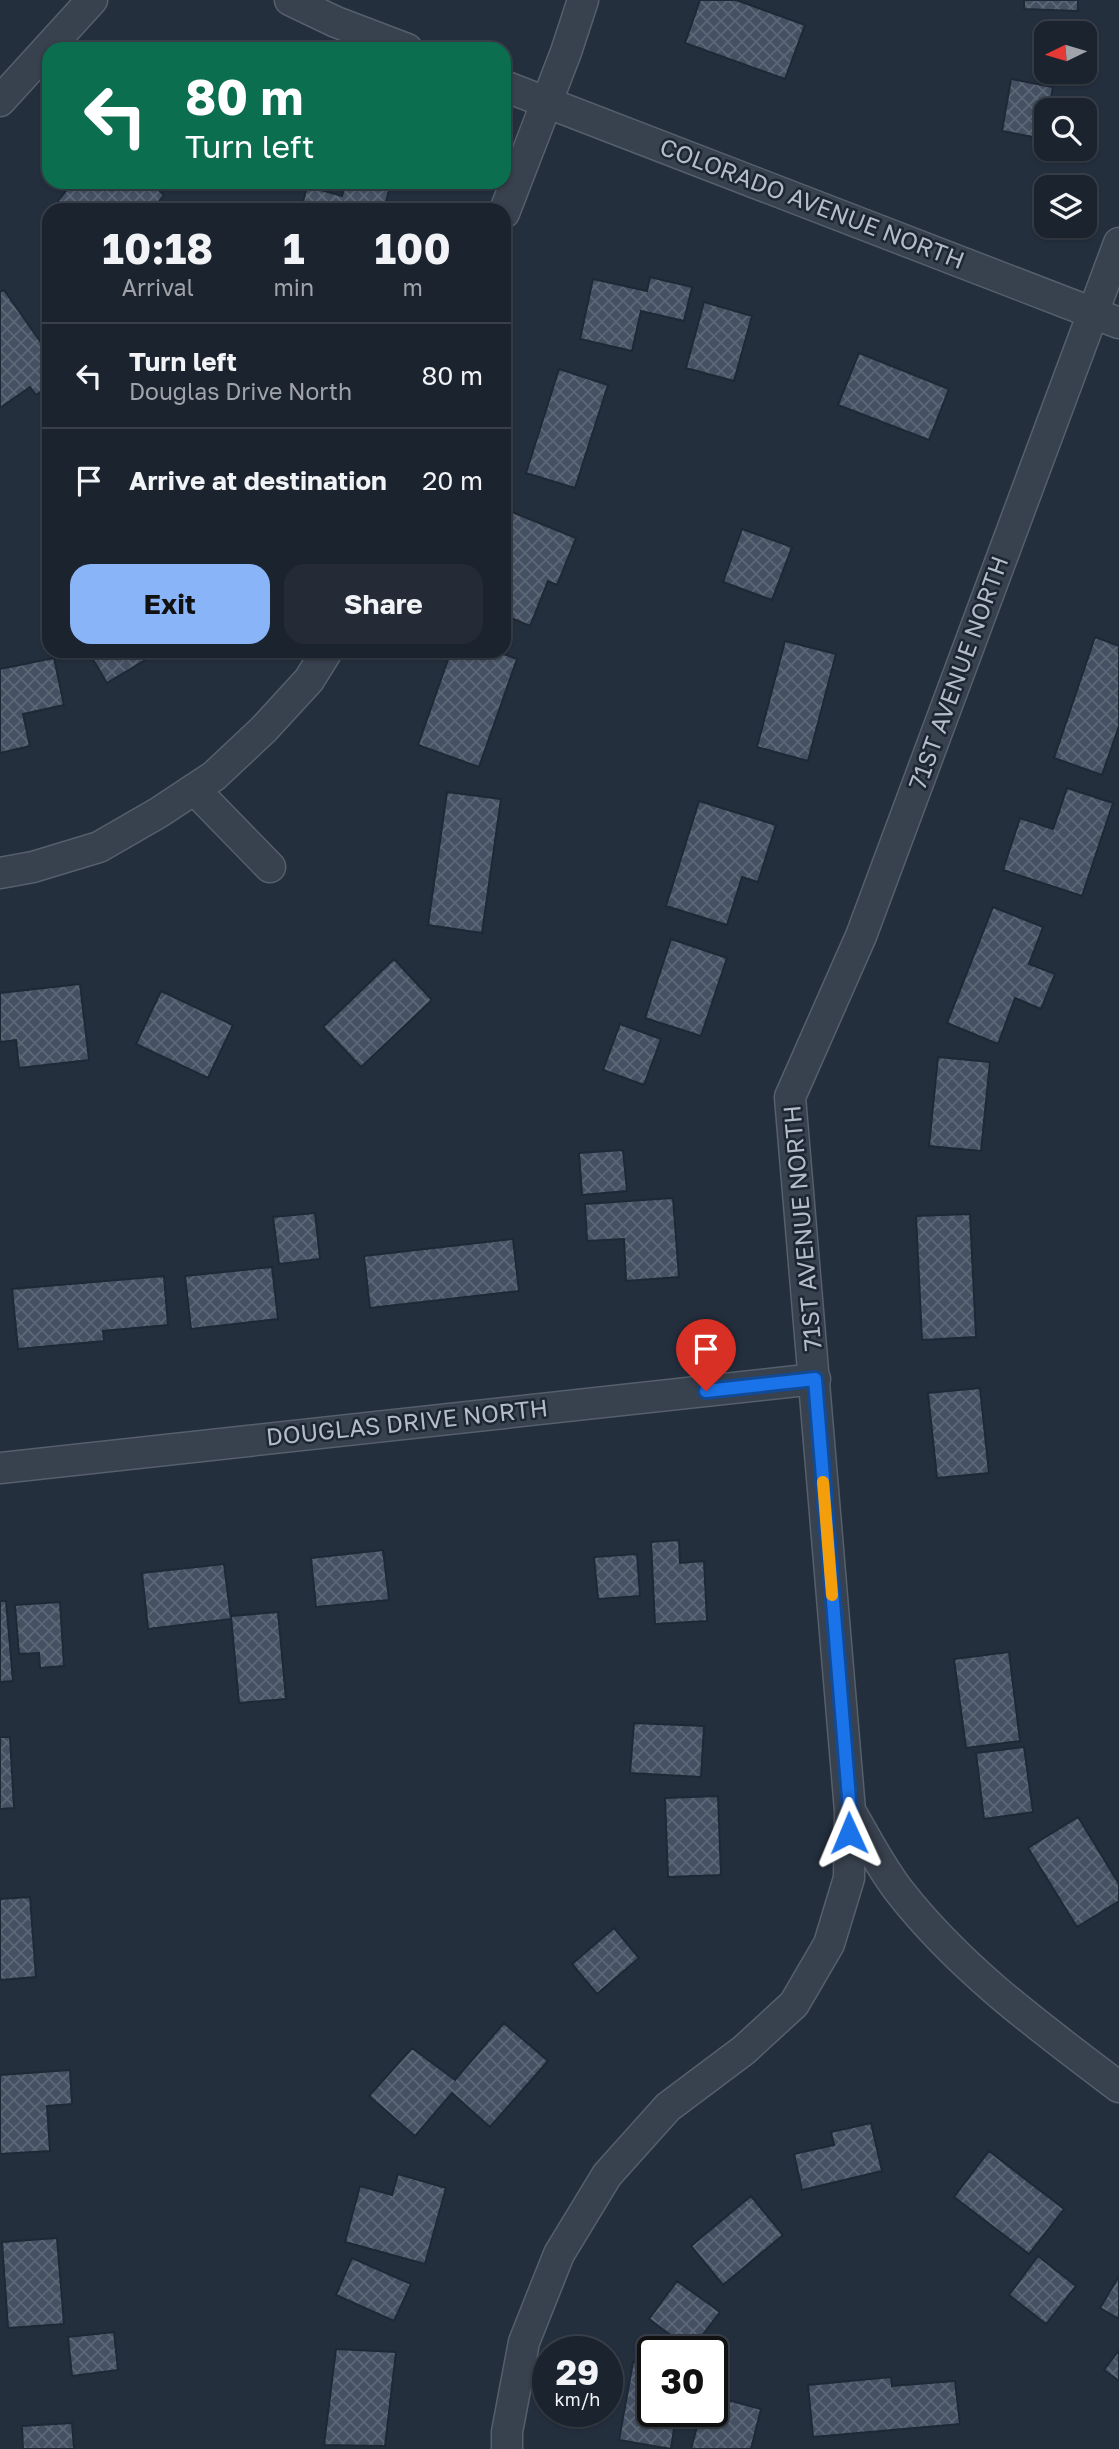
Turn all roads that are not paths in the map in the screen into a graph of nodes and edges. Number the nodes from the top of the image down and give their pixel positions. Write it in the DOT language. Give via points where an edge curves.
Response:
graph roads {
  1 [pos="92,0"];
  2 [pos="290,0"];
  3 [pos="583,0"];
  4 [pos="54,42"];
  5 [pos="389,42"];
  6 [pos="42,55"];
  7 [pos="511,89"];
  8 [pos="0,101"];
  9 [pos="547,103"];
  10 [pos="508,203"];
  11 [pos="1119,243"];
  12 [pos="1106,318"];
  13 [pos="323,658"];
  14 [pos="194,789"];
  15 [pos="270,867"];
  16 [pos="0,873"];
  17 [pos="815,1379"];
  18 [pos="0,1468"];
  19 [pos="850,1811"];
  20 [pos="1119,2087"];
  21 [pos="507,2449"];
  1 -- 4 [label="street"];
  2 -- 5 [label="street"];
  3 -- 9 [label="street"];
  6 -- 8 [label="street"];
  7 -- 9 [label="street, COLORADO AVENUE NORTH"];
  9 -- 10 [label="street"];
  9 -- 12 [label="street, COLORADO AVENUE NORTH"];
  11 -- 12 [label="street, 71ST AVENUE NORTH"];
  12 -- 17 [label="street, 71ST AVENUE NORTH" via="861,936 790,1097"];
  13 -- 14 [label="street" via="309,680 263,730"];
  14 -- 15 [label="street"];
  14 -- 16 [label="street" via="99,846"];
  17 -- 18 [label="street, DOUGLAS DRIVE NORTH"];
  17 -- 19 [label="street, 71ST AVENUE NORTH"];
  19 -- 20 [label="street" via="900,1891 961,1961"];
  19 -- 21 [label="street, 71ST AVENUE NORTH" via="849,1878 829,1944 794,2004 744,2050 668,2106 607,2175 559,2254 524,2342"];
}
